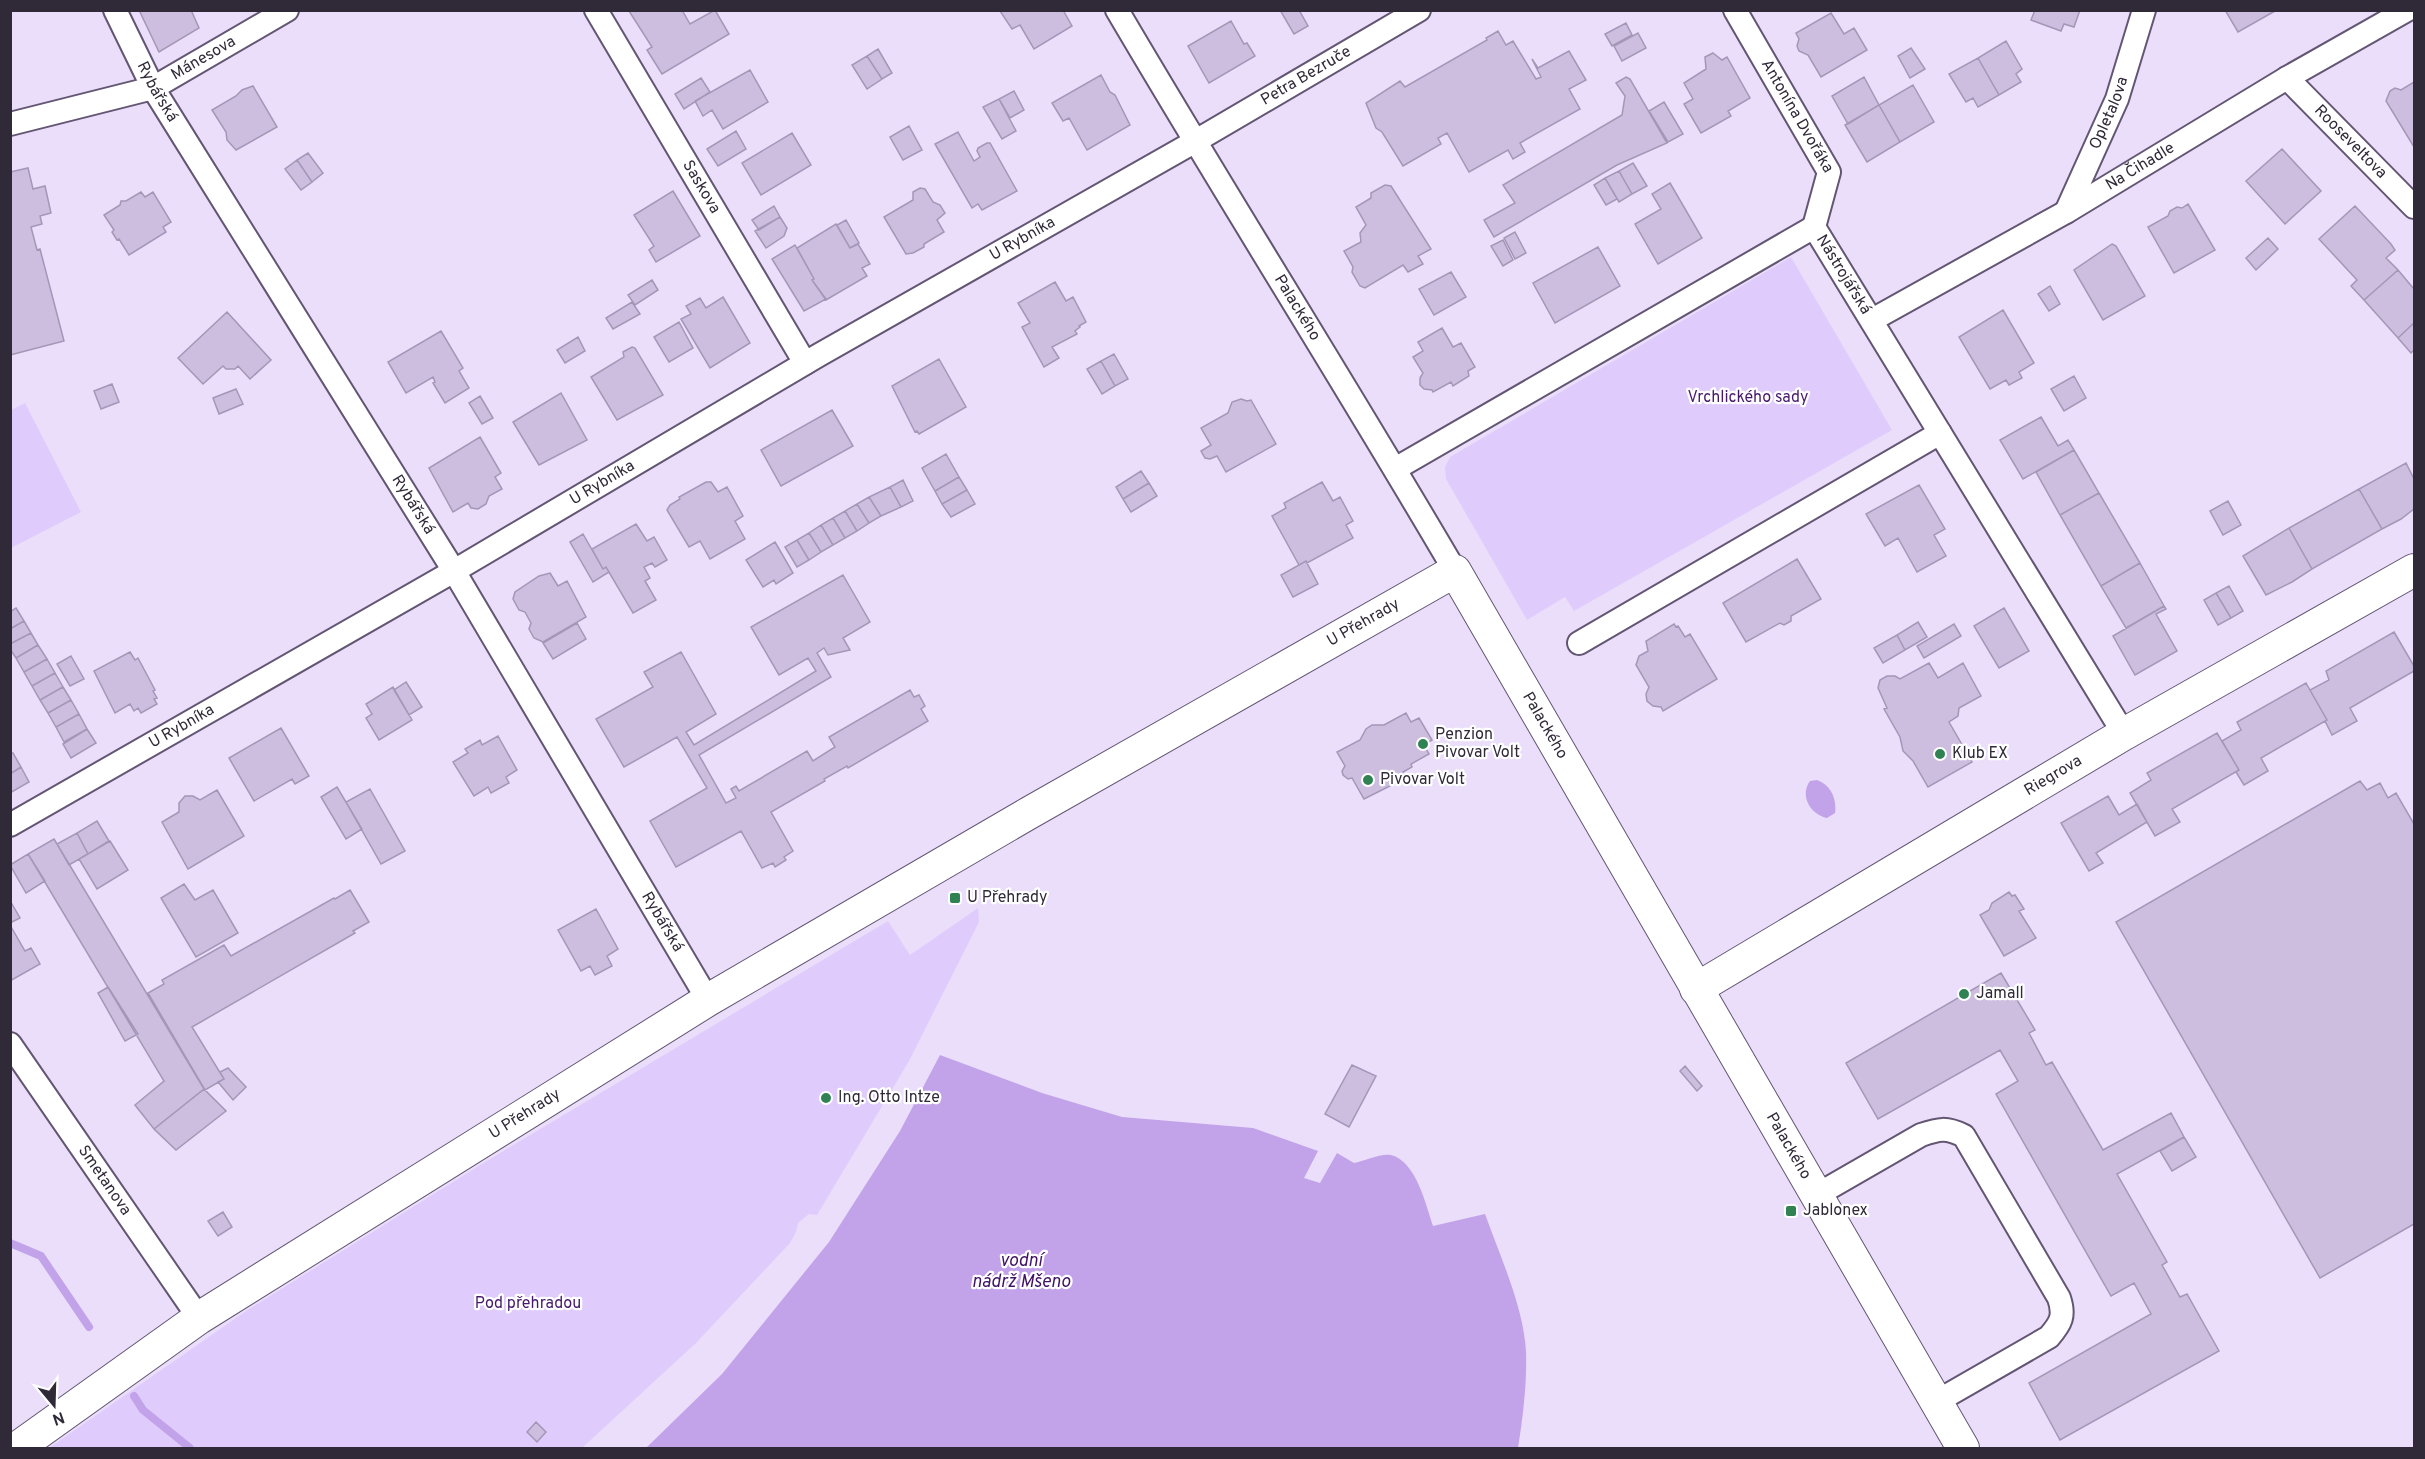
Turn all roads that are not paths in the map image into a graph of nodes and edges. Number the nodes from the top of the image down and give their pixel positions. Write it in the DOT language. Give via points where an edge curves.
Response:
graph roads {
  1 [pos="115,10"];
  2 [pos="287,10"];
  3 [pos="596,10"];
  4 [pos="1117,10"];
  5 [pos="1419,10"];
  6 [pos="1735,10"];
  7 [pos="2145,10"];
  8 [pos="2407,10"];
  9 [pos="2287,78"];
  10 [pos="153,88"];
  11 [pos="10,124"];
  12 [pos="1194,142"];
  13 [pos="2415,207"];
  14 [pos="2066,212"];
  15 [pos="1814,227"];
  16 [pos="1872,320"];
  17 [pos="805,363"];
  18 [pos="1940,433"];
  19 [pos="1395,469"];
  20 [pos="2415,570"];
  21 [pos="454,571"];
  22 [pos="1455,572"];
  23 [pos="1579,643"];
  24 [pos="2124,734"];
  25 [pos="10,825"];
  26 [pos="1696,989"];
  27 [pos="708,1000"];
  28 [pos="10,1044"];
  29 [pos="1815,1196"];
  30 [pos="199,1318"];
  31 [pos="1936,1401"];
  32 [pos="16,1449"];
  33 [pos="1963,1449"];
  1 -- 10 [label="street, Rybářská"];
  2 -- 10 [label="street, Mánesova"];
  3 -- 17 [label="street, Saskova"];
  4 -- 12 [label="street, Palackého"];
  5 -- 12 [label="street, Petra Bezruče"];
  6 -- 15 [label="street, Antonína Dvořáka" via="1829,172"];
  7 -- 14 [label="street, Opletalova" via="2117,99"];
  8 -- 9 [label="street, Na Čihadle"];
  9 -- 13 [label="street, Rooseveltova"];
  9 -- 14 [label="street, Na Čihadle"];
  10 -- 11 [label="street, Mánesova"];
  10 -- 21 [label="street, Rybářská"];
  12 -- 17 [label="street, U Rybníka"];
  12 -- 19 [label="street, Palackého"];
  14 -- 16 [label="street, Na Čihadle"];
  15 -- 16 [label="street, Nástrojářská"];
  15 -- 19 [label="street, Nástrojářská"];
  16 -- 18 [label="street, Nástrojářská"];
  17 -- 21 [label="street, U Rybníka"];
  18 -- 23 [label="street"];
  18 -- 24 [label="street, Nástrojářská"];
  19 -- 22 [label="street, Palackého"];
  20 -- 24 [label="street, Riegrova"];
  21 -- 25 [label="street, U Rybníka"];
  21 -- 27 [label="street, Rybářská"];
  22 -- 26 [label="street, Palackého"];
  22 -- 27 [label="street, U Přehrady"];
  24 -- 26 [label="street, Riegrova"];
  26 -- 29 [label="street, Palackého"];
  27 -- 30 [label="street, U Přehrady"];
  28 -- 30 [label="street, Smetanova"];
  29 -- 31 [label="street, Palackého"];
  29 -- 31 [label="street" via="1913,1139 1937,1130 1950,1129 1964,1136 1988,1176 2064,1311 2060,1324 2049,1337"];
  30 -- 32 [label="street, U Přehrady"];
  31 -- 33 [label="street, Palackého"];
}
